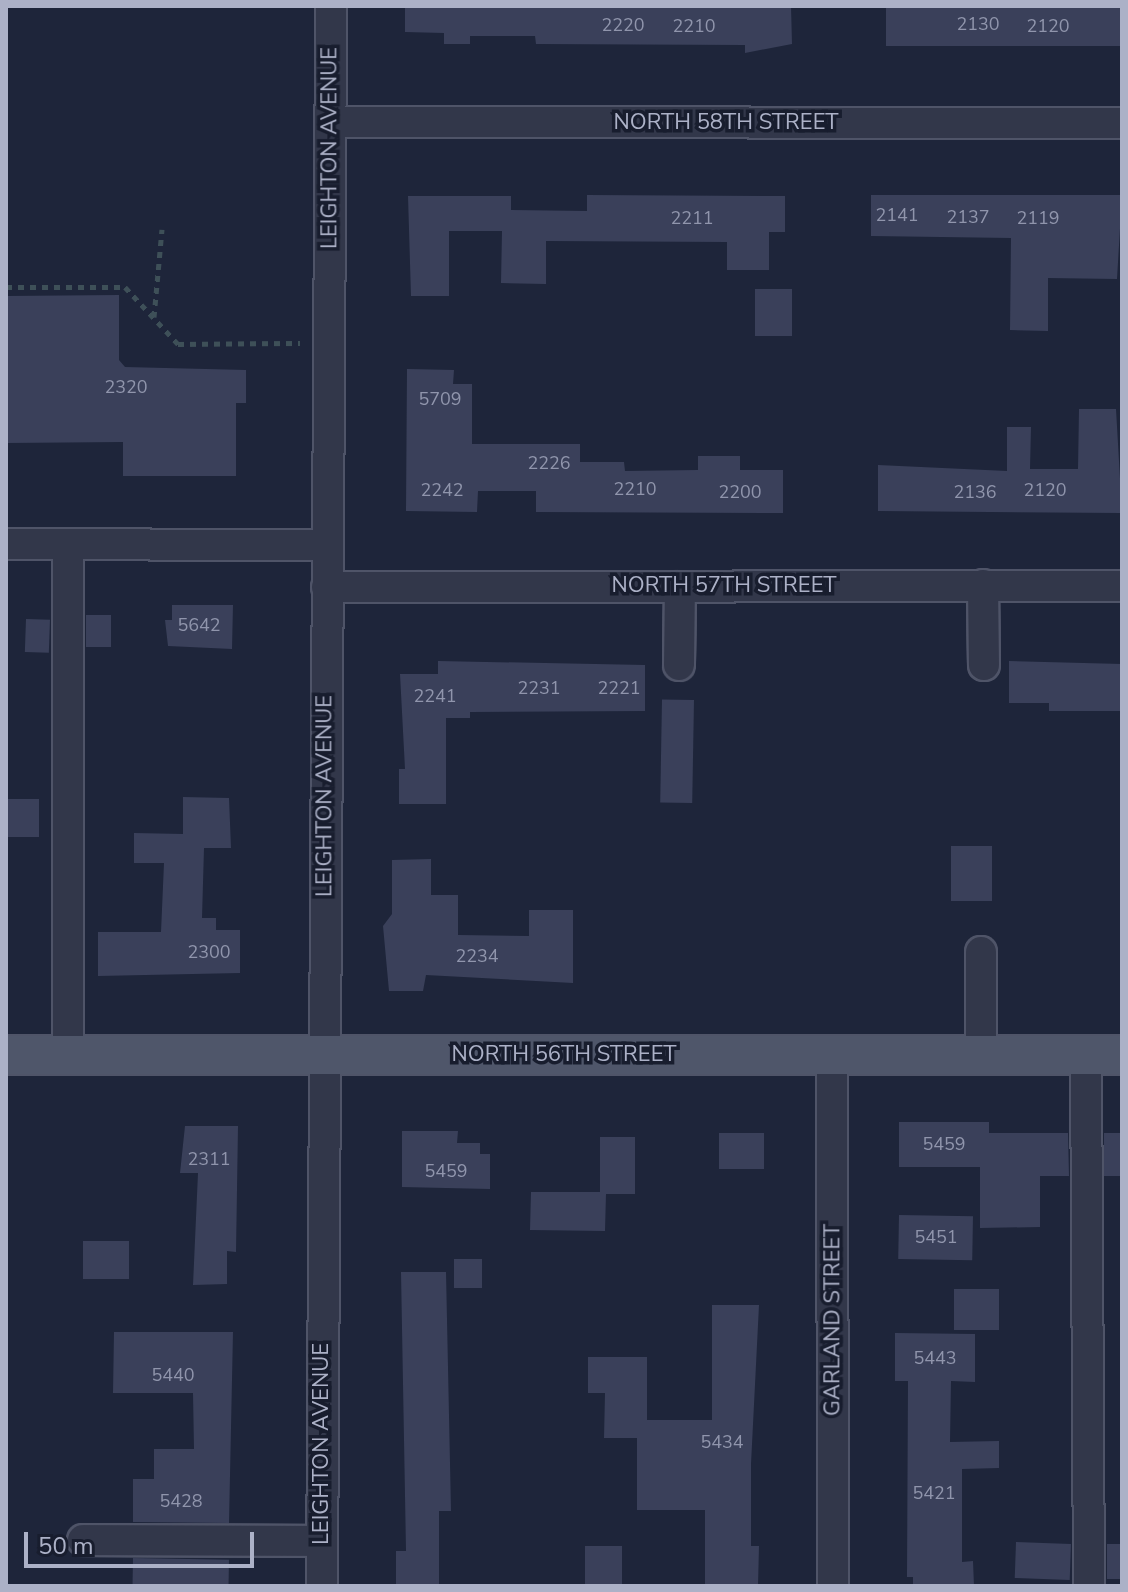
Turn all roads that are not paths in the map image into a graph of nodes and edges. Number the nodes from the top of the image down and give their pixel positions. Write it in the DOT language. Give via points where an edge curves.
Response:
graph roads {
  1 [pos="331,6"];
  2 [pos="330,122"];
  3 [pos="1122,123"];
  4 [pos="6,544"];
  5 [pos="68,544"];
  6 [pos="327,545"];
  7 [pos="983,585"];
  8 [pos="1122,586"];
  9 [pos="327,587"];
  10 [pos="680,587"];
  11 [pos="679,665"];
  12 [pos="984,665"];
  13 [pos="981,952"];
  14 [pos="6,1055"];
  15 [pos="68,1055"];
  16 [pos="832,1055"];
  17 [pos="981,1055"];
  18 [pos="1104,1055"];
  19 [pos="323,1056"];
  20 [pos="83,1540"];
  21 [pos="322,1541"];
  22 [pos="322,1586"];
  23 [pos="833,1586"];
  24 [pos="1089,1586"];
  1 -- 2 [label="street, LEIGHTON AVENUE"];
  2 -- 3 [label="street, NORTH 58TH STREET"];
  2 -- 6 [label="street, LEIGHTON AVENUE"];
  4 -- 5 [label="street"];
  5 -- 6 [label="street"];
  5 -- 15 [label="street"];
  6 -- 9 [label="street, LEIGHTON AVENUE"];
  7 -- 8 [label="street, NORTH 57TH STREET"];
  7 -- 10 [label="street, NORTH 57TH STREET"];
  7 -- 12 [label="street"];
  9 -- 10 [label="street, NORTH 57TH STREET"];
  9 -- 19 [label="street, LEIGHTON AVENUE"];
  10 -- 11 [label="street"];
  13 -- 17 [label="street"];
  14 -- 15 [label="main road, NORTH 56TH STREET"];
  15 -- 19 [label="main road, NORTH 56TH STREET"];
  16 -- 17 [label="main road, NORTH 56TH STREET"];
  16 -- 19 [label="main road, NORTH 56TH STREET"];
  16 -- 23 [label="street, GARLAND STREET"];
  17 -- 18 [label="main road, NORTH 56TH STREET"];
  18 -- 24 [label="street"];
  19 -- 21 [label="street, LEIGHTON AVENUE"];
  20 -- 21 [label="street"];
  21 -- 22 [label="street, LEIGHTON AVENUE"];
}
